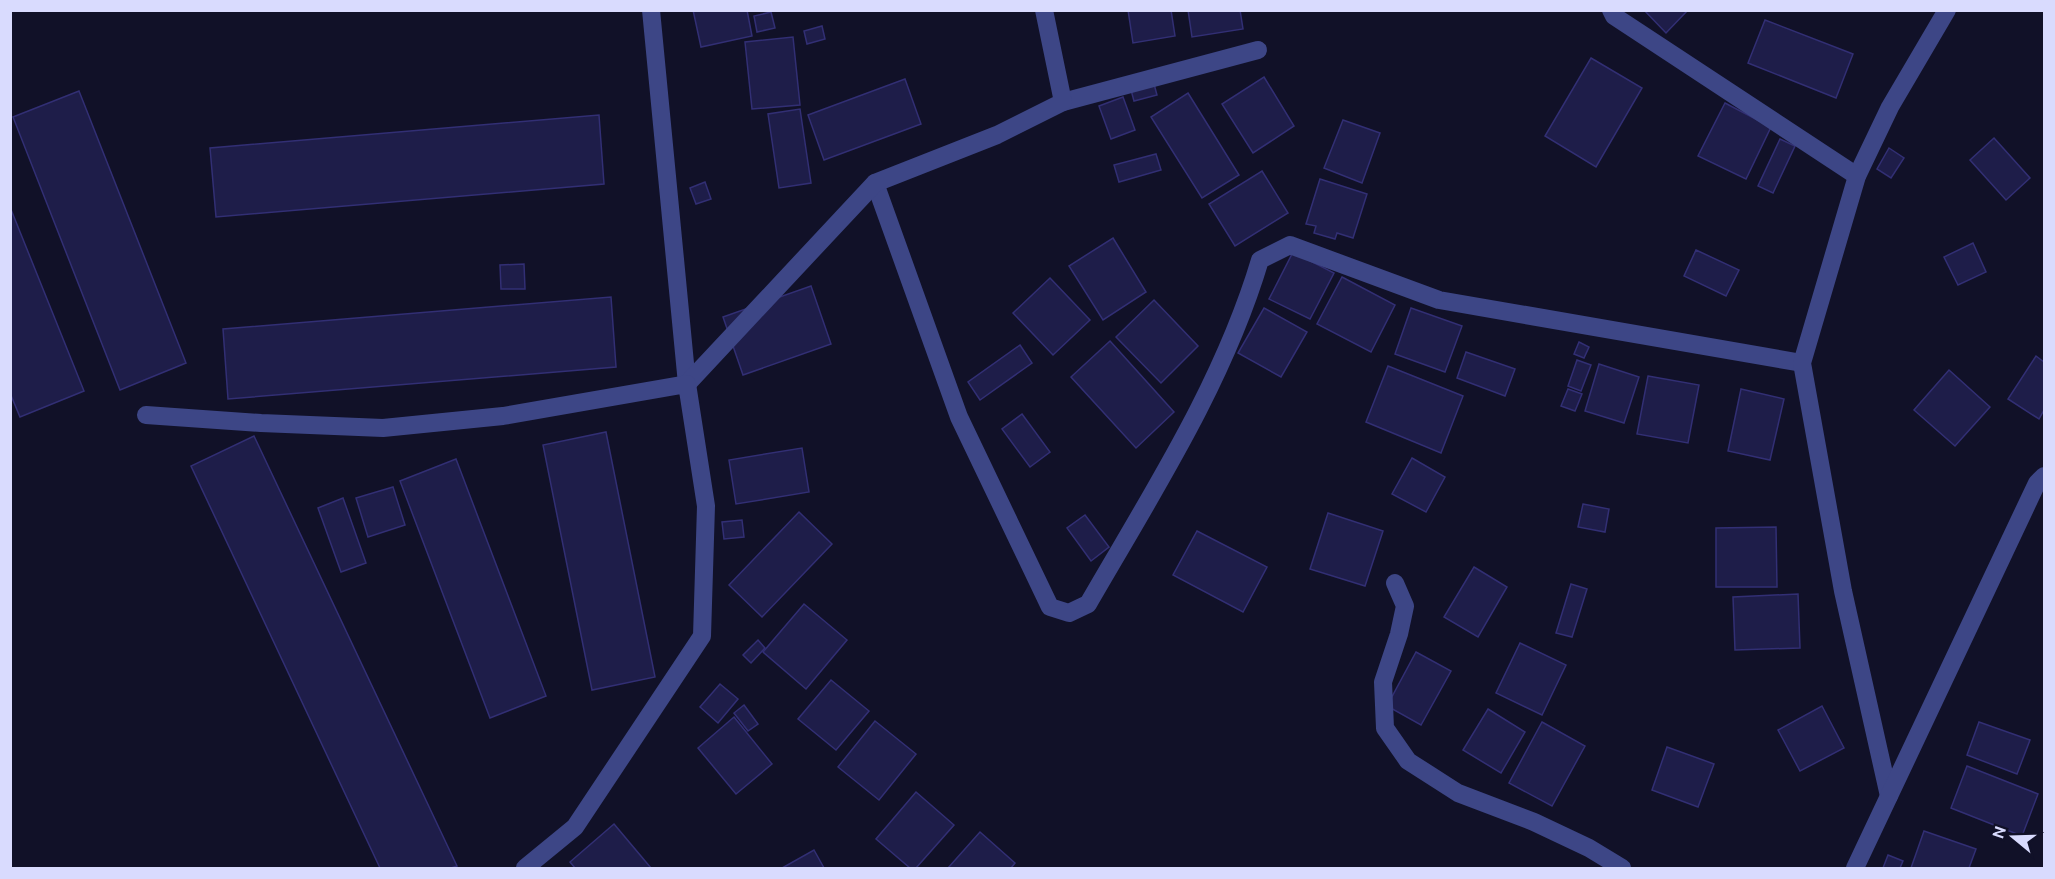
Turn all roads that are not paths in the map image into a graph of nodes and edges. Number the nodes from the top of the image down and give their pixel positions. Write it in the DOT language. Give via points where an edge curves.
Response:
graph roads {
  1 [pos="651,10"];
  2 [pos="1044,10"];
  3 [pos="1611,10"];
  4 [pos="1947,10"];
  5 [pos="1258,50"];
  6 [pos="1063,102"];
  7 [pos="1857,176"];
  8 [pos="875,183"];
  9 [pos="1802,363"];
  10 [pos="687,384"];
  11 [pos="146,415"];
  12 [pos="2044,476"];
  13 [pos="1395,583"];
  14 [pos="1889,796"];
  15 [pos="525,868"];
  16 [pos="1622,868"];
  17 [pos="1855,868"];
  1 -- 10 [label="street"];
  2 -- 6 [label="street"];
  3 -- 7 [label="street" via="1614,16"];
  4 -- 7 [label="street" via="1890,107"];
  5 -- 6 [label="street"];
  6 -- 8 [label="street" via="997,135"];
  7 -- 9 [label="street"];
  8 -- 9 [label="street" via="959,417 1050,607 1069,613 1088,604 1202,406 1260,261 1290,244 1439,300"];
  8 -- 10 [label="street"];
  9 -- 14 [label="street" via="1843,591"];
  10 -- 11 [label="street" via="503,417 383,428"];
  10 -- 15 [label="street" via="706,506 702,636 575,827"];
  12 -- 14 [label="street" via="2037,483"];
  13 -- 16 [label="street" via="1405,606 1383,682 1385,728 1408,760 1458,793 1534,822"];
  14 -- 17 [label="street"];
}
